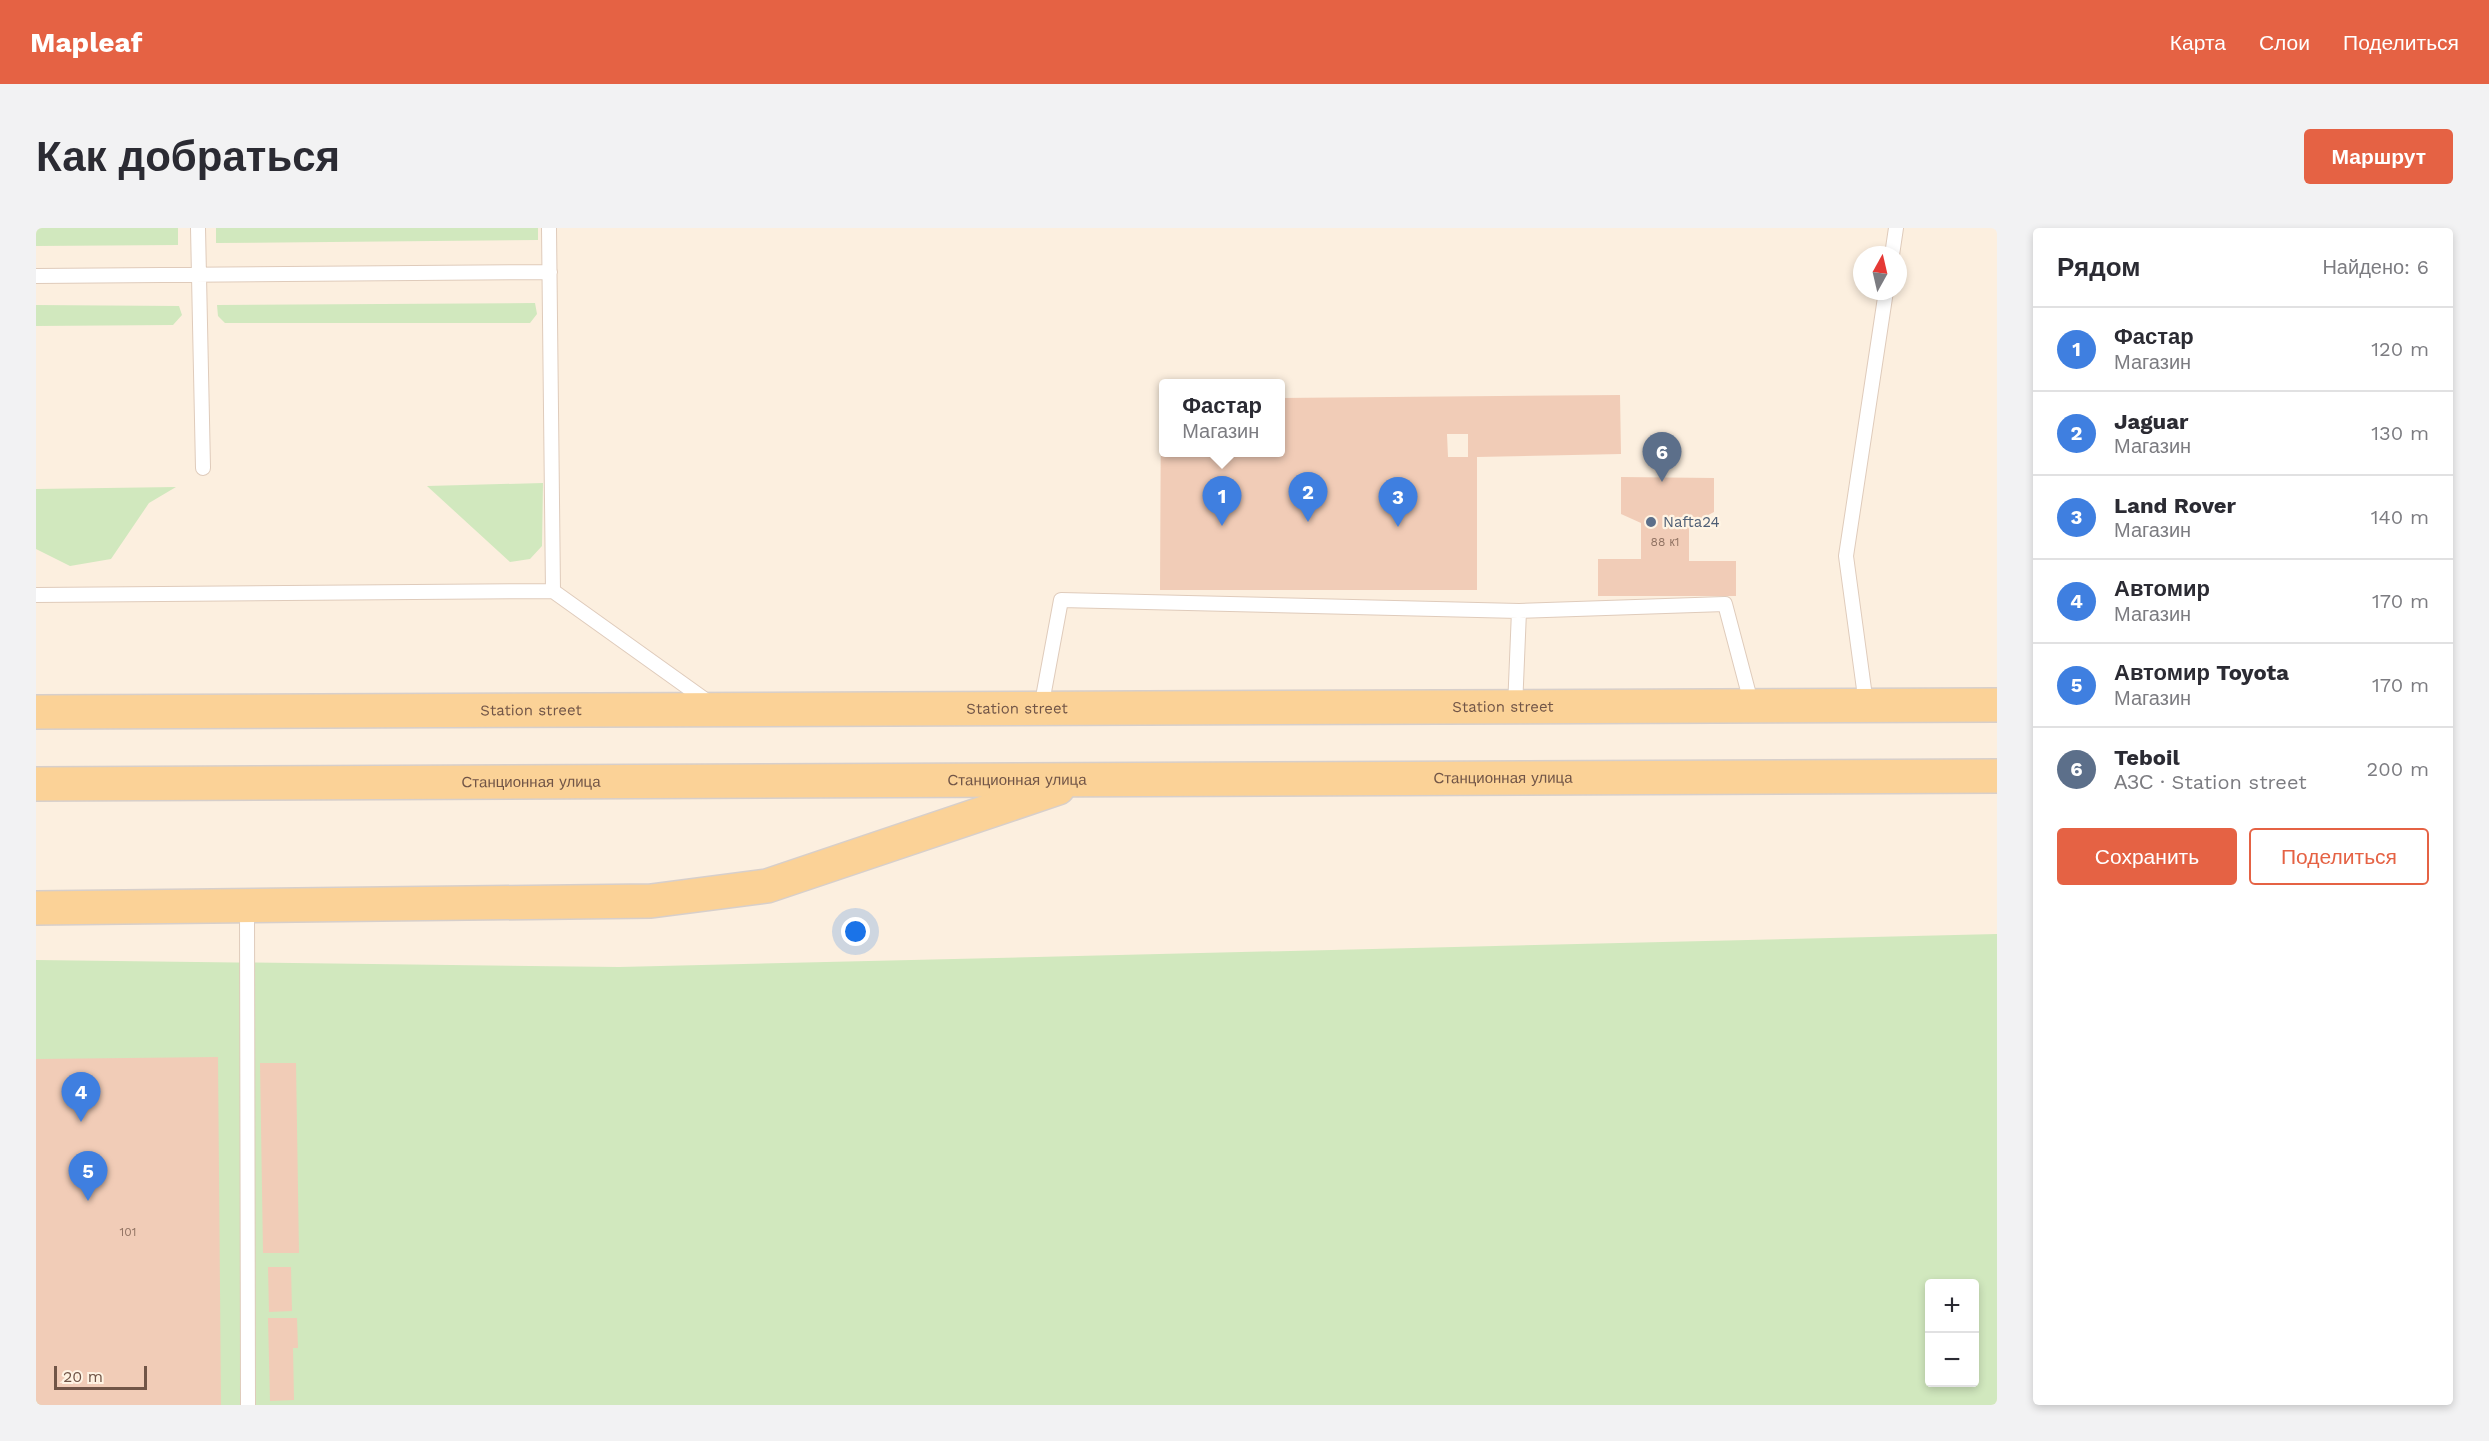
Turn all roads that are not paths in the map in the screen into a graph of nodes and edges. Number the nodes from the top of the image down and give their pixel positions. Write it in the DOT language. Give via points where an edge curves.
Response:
graph roads {
  1 [pos="198,228"];
  2 [pos="549,228"];
  3 [pos="1896,228"];
  4 [pos="1893,246"];
  5 [pos="550,272"];
  6 [pos="199,275"];
  7 [pos="36,276"];
  8 [pos="1885,300"];
  9 [pos="202,468"];
  10 [pos="36,585"];
  11 [pos="553,591"];
  12 [pos="36,595"];
  13 [pos="54,595"];
  14 [pos="1519,611"];
  15 [pos="1866,704"];
  16 [pos="1997,705"];
  17 [pos="1752,706"];
  18 [pos="1515,708"];
  19 [pos="720,710"];
  20 [pos="1041,710"];
  21 [pos="36,712"];
  22 [pos="1997,776"];
  23 [pos="1082,780"];
  24 [pos="36,784"];
  25 [pos="247,906"];
  26 [pos="36,908"];
  27 [pos="248,1405"];
  1 -- 6 [label="lane"];
  2 -- 5 [label="lane"];
  3 -- 4 [label="lane"];
  5 -- 6 [label="lane"];
  5 -- 11 [label="lane"];
  6 -- 7 [label="lane"];
  6 -- 9 [label="lane"];
  8 -- 15 [label="lane" via="1846,556"];
  10 -- 13 [label="lane"];
  11 -- 13 [label="lane"];
  11 -- 19 [label="lane"];
  12 -- 13 [label="lane"];
  14 -- 17 [label="lane" via="1725,604"];
  14 -- 18 [label="lane"];
  14 -- 20 [label="lane" via="1061,600"];
  15 -- 16 [label="main road, Station street"];
  15 -- 17 [label="main road, Station street"];
  17 -- 18 [label="main road, Station street"];
  18 -- 20 [label="main road, Station street"];
  19 -- 20 [label="main road, Station street"];
  19 -- 21 [label="main road, Station street"];
  22 -- 23 [label="main road, Станционная улица"];
  23 -- 24 [label="main road, Станционная улица"];
  23 -- 25 [label="main road" via="767,886 651,901"];
  25 -- 26 [label="main road"];
  25 -- 27 [label="lane"];
}
